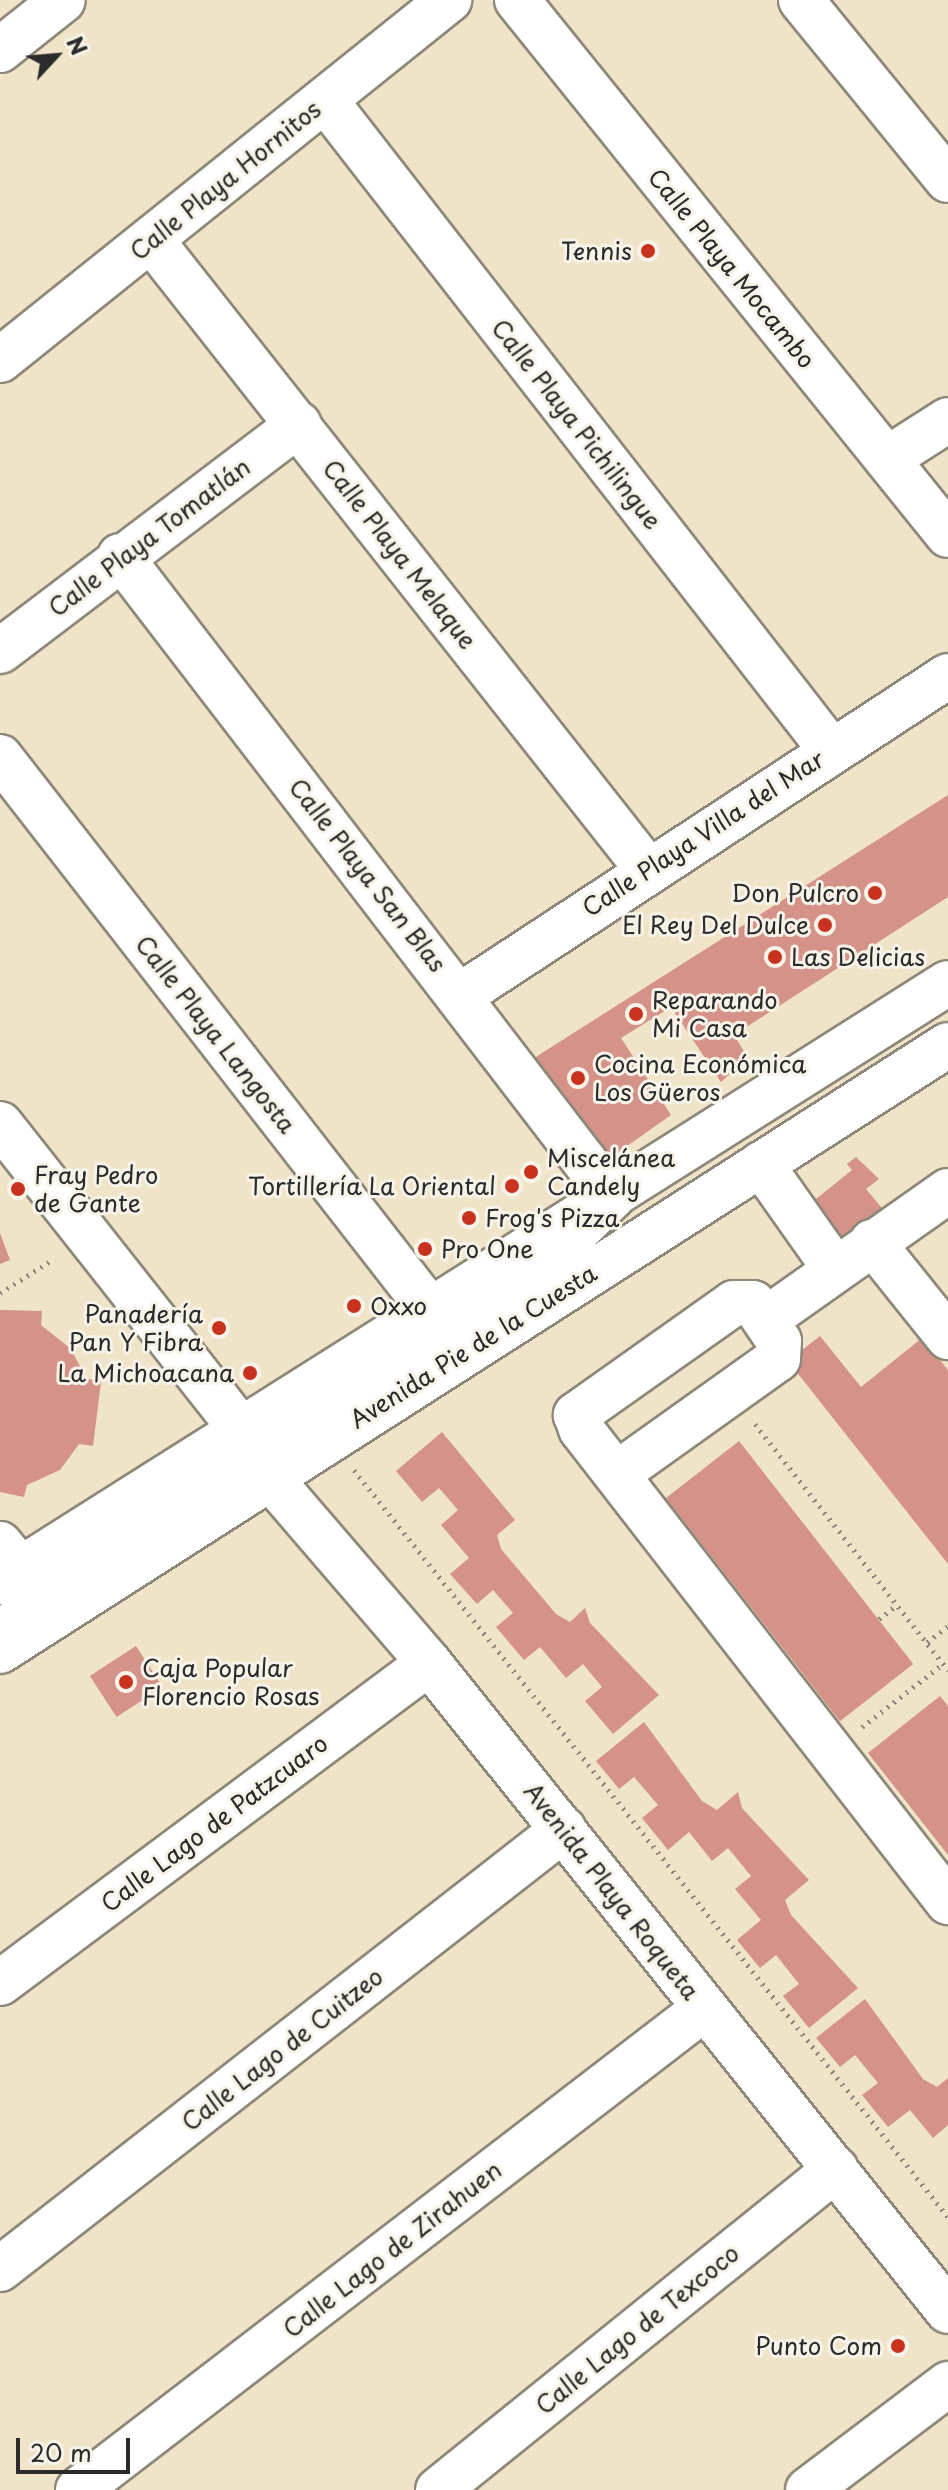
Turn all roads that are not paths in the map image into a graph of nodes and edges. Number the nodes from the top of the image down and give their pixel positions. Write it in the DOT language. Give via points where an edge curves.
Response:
graph roads {
  1 [pos="63,0"];
  2 [pos="449,0"];
  3 [pos="517,0"];
  4 [pos="801,0"];
  5 [pos="0,50"];
  6 [pos="325,100"];
  7 [pos="948,180"];
  8 [pos="152,241"];
  9 [pos="0,360"];
  10 [pos="948,420"];
  11 [pos="299,424"];
  12 [pos="887,459"];
  13 [pos="948,535"];
  14 [pos="120,556"];
  15 [pos="0,651"];
  16 [pos="948,676"];
  17 [pos="830,749"];
  18 [pos="0,757"];
  19 [pos="647,869"];
  20 [pos="948,983"];
  21 [pos="461,995"];
  22 [pos="948,1045"];
  23 [pos="0,1124"];
  24 [pos="761,1164"];
  25 [pos="948,1191"];
  26 [pos="612,1197"];
  27 [pos="872,1242"];
  28 [pos="835,1269"];
  29 [pos="431,1311"];
  30 [pos="765,1320"];
  31 [pos="948,1337"];
  32 [pos="241,1429"];
  33 [pos="618,1473"];
  34 [pos="270,1478"];
  35 [pos="7,1565"];
  36 [pos="0,1635"];
  37 [pos="0,1651"];
  38 [pos="429,1663"];
  39 [pos="564,1829"];
  40 [pos="948,1902"];
  41 [pos="0,1983"];
  42 [pos="705,2008"];
  43 [pos="836,2169"];
  44 [pos="0,2269"];
  45 [pos="948,2311"];
  46 [pos="948,2384"];
  47 [pos="78,2490"];
  48 [pos="438,2490"];
  49 [pos="808,2490"];
  1 -- 5 [label="street"];
  2 -- 6 [label="street, Calle Playa Hornitos"];
  3 -- 12 [label="street, Calle Playa Mocambo"];
  4 -- 7 [label="street"];
  6 -- 8 [label="street, Calle Playa Hornitos"];
  6 -- 17 [label="street, Calle Playa Pichilingue"];
  8 -- 9 [label="street, Calle Playa Hornitos"];
  8 -- 11 [label="street, Calle Playa Melaque"];
  10 -- 12 [label="street"];
  11 -- 14 [label="street, Calle Playa Tomatlán"];
  11 -- 19 [label="street, Calle Playa Melaque"];
  12 -- 13 [label="street, Calle Playa Mocambo"];
  14 -- 15 [label="street, Calle Playa Tomatlán"];
  14 -- 21 [label="street, Calle Playa San Blas"];
  16 -- 17 [label="street, Calle Playa Villa del Mar"];
  17 -- 19 [label="street, Calle Playa Villa del Mar"];
  18 -- 29 [label="street, Calle Playa Langosta"];
  19 -- 21 [label="street, Calle Playa Villa del Mar"];
  20 -- 26 [label="street"];
  21 -- 26 [label="street, Calle Playa San Blas"];
  22 -- 24 [label="street, Avenida Pie de la Cuesta"];
  23 -- 32 [label="street"];
  24 -- 28 [label="street"];
  24 -- 34 [label="street, Avenida Pie de la Cuesta"];
  25 -- 27 [label="street"];
  26 -- 29 [label="street"];
  26 -- 32 [label="street" via="503,1303 304,1428"];
  27 -- 28 [label="street"];
  27 -- 31 [label="street"];
  28 -- 30 [label="street"];
  29 -- 32 [label="street"];
  30 -- 33 [label="street" via="779,1341 778,1359"];
  30 -- 33 [label="street" via="744,1298 584,1406 576,1415 581,1429"];
  32 -- 34 [label="street, Avenida Playa Roqueta"];
  32 -- 35 [label="street"];
  33 -- 40 [label="street"];
  34 -- 36 [label="street" via="211,1482 73,1571"];
  34 -- 37 [label="street, Avenida Pie de la Cuesta"];
  34 -- 38 [label="street, Avenida Playa Roqueta"];
  38 -- 39 [label="street, Avenida Playa Roqueta"];
  38 -- 41 [label="street, Calle Lago de Patzcuaro"];
  39 -- 42 [label="street, Avenida Playa Roqueta"];
  39 -- 44 [label="street, Calle Lago de Cuitzeo"];
  42 -- 43 [label="street, Avenida Playa Roqueta"];
  42 -- 47 [label="street, Calle Lago de Zirahuen"];
  43 -- 45 [label="street, Avenida Playa Roqueta"];
  43 -- 48 [label="street, Calle Lago de Texcoco"];
  46 -- 49 [label="street"];
}
